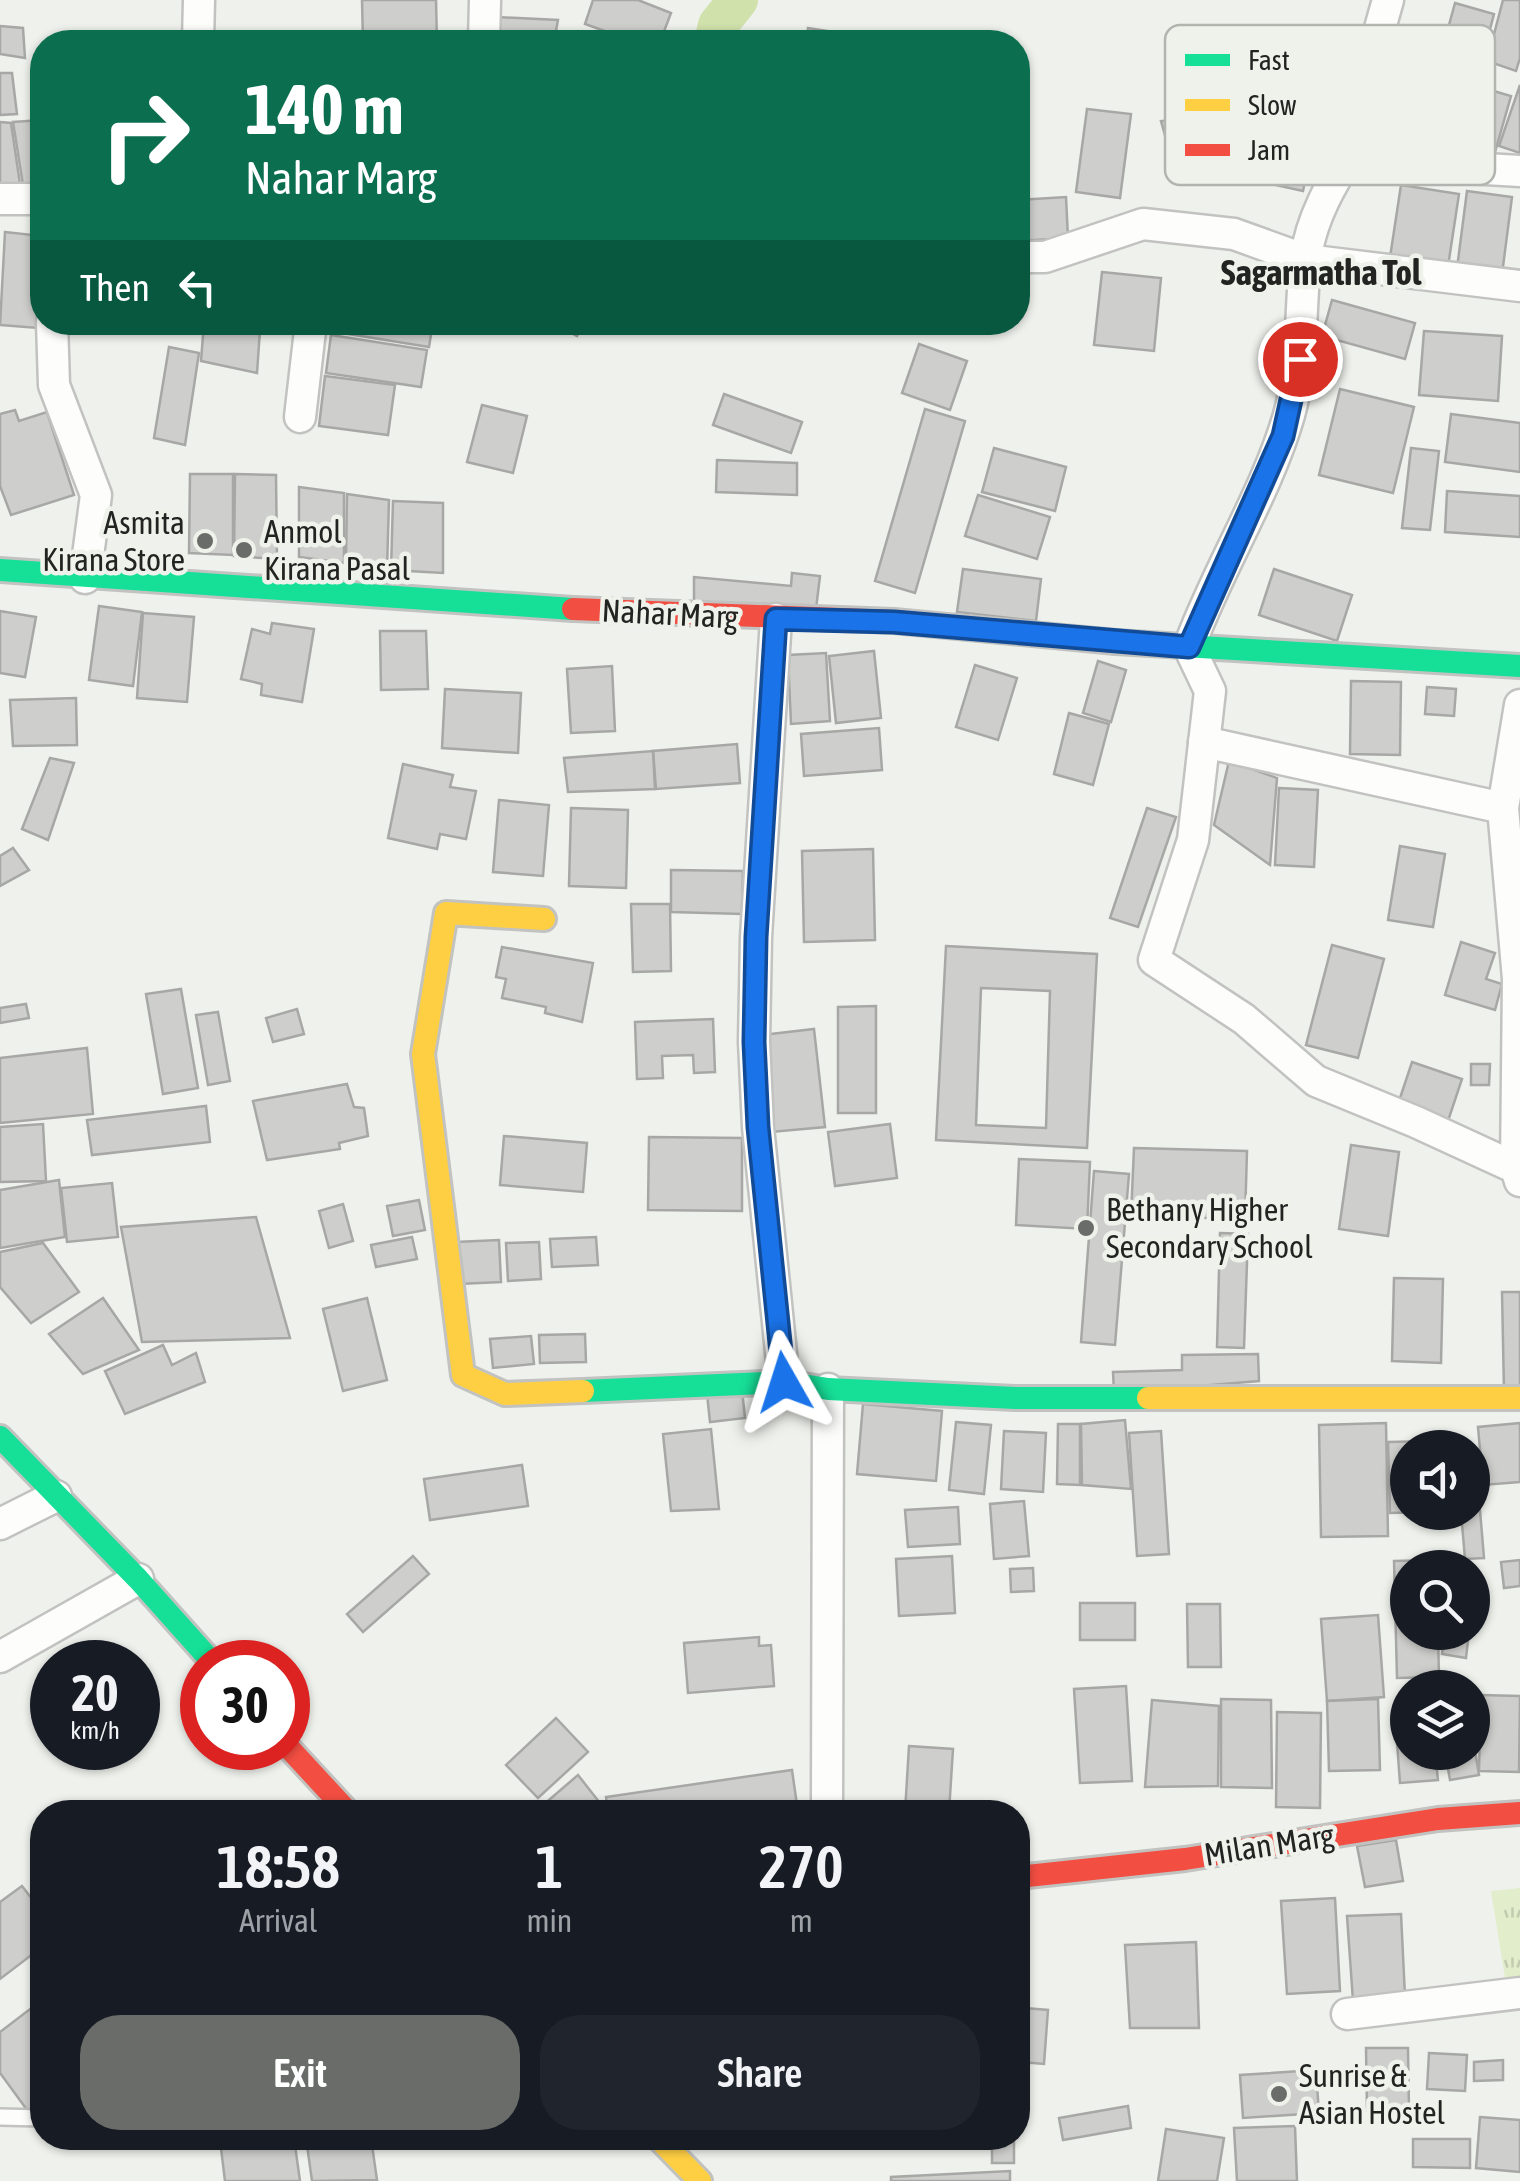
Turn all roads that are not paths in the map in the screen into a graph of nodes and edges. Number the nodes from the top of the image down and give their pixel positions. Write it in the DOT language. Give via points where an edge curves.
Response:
graph roads {
  1 [pos="199,0"];
  2 [pos="485,0"];
  3 [pos="1388,0"];
  4 [pos="1381,25"];
  5 [pos="198,30"];
  6 [pos="484,30"];
  7 [pos="1495,170"];
  8 [pos="1520,171"];
  9 [pos="1331,185"];
  10 [pos="0,199"];
  11 [pos="30,199"];
  12 [pos="1030,257"];
  13 [pos="1306,260"];
  14 [pos="1520,286"];
  15 [pos="52,335"];
  16 [pos="309,335"];
  17 [pos="300,416"];
  18 [pos="0,570"];
  19 [pos="84,578"];
  20 [pos="776,619"];
  21 [pos="1193,636"];
  22 [pos="1520,666"];
  23 [pos="1520,705"];
  24 [pos="1204,742"];
  25 [pos="1503,808"];
  26 [pos="544,920"];
  27 [pos="1518,1175"];
  28 [pos="784,1382"];
  29 [pos="828,1389"];
  30 [pos="1520,1398"];
  31 [pos="0,1437"];
  32 [pos="56,1496"];
  33 [pos="0,1524"];
  34 [pos="138,1580"];
  35 [pos="192,1640"];
  36 [pos="0,1657"];
  37 [pos="309,1770"];
  38 [pos="337,1800"];
  39 [pos="827,1800"];
  40 [pos="1520,1813"];
  41 [pos="1030,1876"];
  42 [pos="1520,1993"];
  43 [pos="1348,2014"];
  44 [pos="0,2118"];
  45 [pos="30,2118"];
  46 [pos="667,2150"];
  47 [pos="670,2150"];
  48 [pos="654,2181"];
  49 [pos="700,2181"];
  1 -- 5 [label="street"];
  2 -- 6 [label="street"];
  3 -- 4 [label="street"];
  7 -- 8 [label="street"];
  9 -- 13 [label="street"];
  10 -- 11 [label="street"];
  12 -- 13 [label="street" via="1046,258 1143,224 1234,234"];
  13 -- 14 [label="street"];
  13 -- 21 [label="street" via="1300,359 1286,425"];
  15 -- 19 [label="street" via="54,385 96,495"];
  16 -- 17 [label="street"];
  18 -- 19 [label="main road, Nahar Marg"];
  19 -- 20 [label="main road, Nahar Marg"];
  20 -- 21 [label="main road, Nahar Marg"];
  20 -- 28 [label="street" via="754,1042"];
  21 -- 22 [label="main road, Nahar Marg"];
  21 -- 24 [label="street" via="1210,691"];
  23 -- 25 [label="street"];
  24 -- 25 [label="street"];
  24 -- 27 [label="street" via="1194,840 1154,960 1244,1019 1316,1081 1416,1122"];
  25 -- 27 [label="street" via="1518,980"];
  26 -- 28 [label="main road" via="446,912 423,1054 463,1375 505,1394"];
  28 -- 29 [label="main road"];
  29 -- 30 [label="main road" via="1074,1399"];
  29 -- 39 [label="street"];
  31 -- 32 [label="main road"];
  32 -- 33 [label="street"];
  32 -- 34 [label="main road"];
  34 -- 35 [label="main road"];
  34 -- 36 [label="street"];
  37 -- 38 [label="main road"];
  40 -- 41 [label="main road, Milan Marg" via="1438,1818 1185,1859"];
  42 -- 43 [label="street"];
  44 -- 45 [label="lane"];
  46 -- 48 [label="street"];
  47 -- 49 [label="main road"];
}
